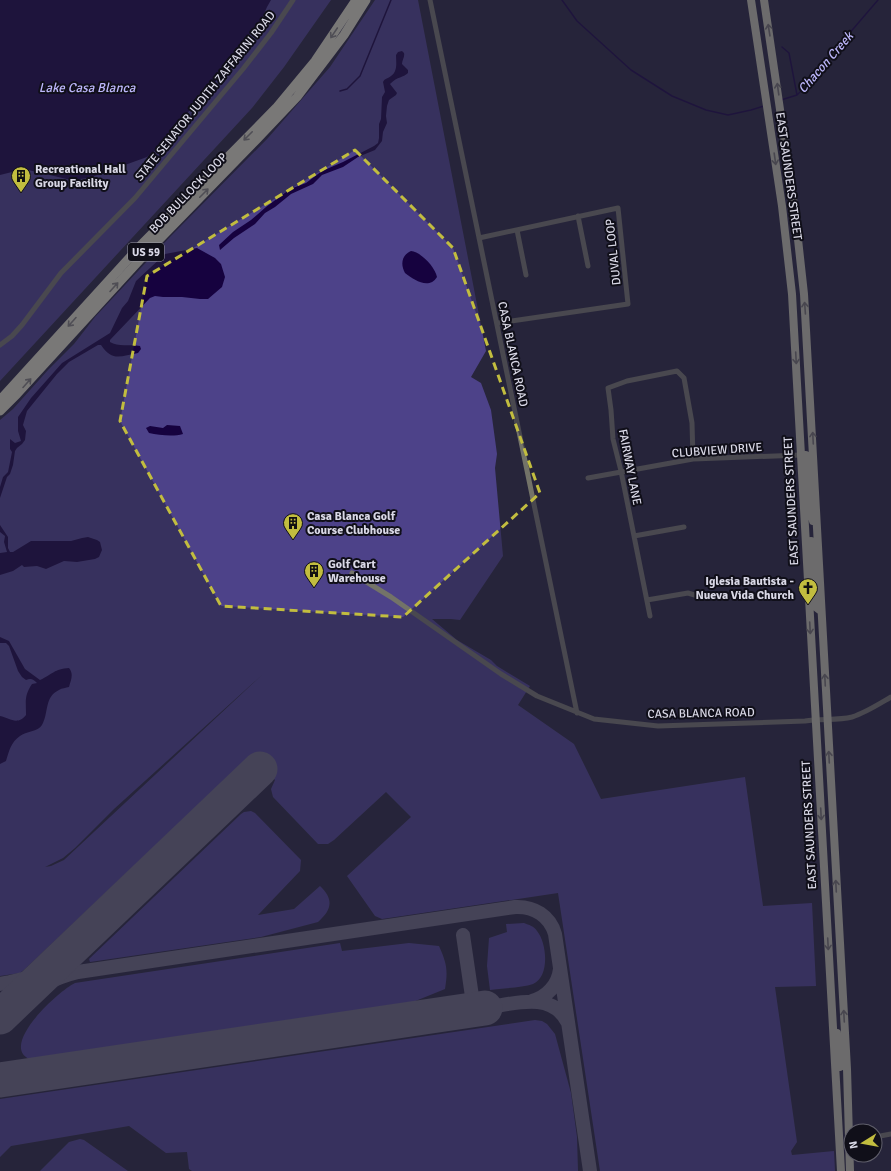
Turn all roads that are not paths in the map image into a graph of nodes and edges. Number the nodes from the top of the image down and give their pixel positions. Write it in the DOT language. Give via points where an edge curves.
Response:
graph roads {
  1 [pos="293,0"];
  2 [pos="356,0"];
  3 [pos="366,0"];
  4 [pos="430,0"];
  5 [pos="764,0"];
  6 [pos="751,1"];
  7 [pos="578,216"];
  8 [pos="517,230"];
  9 [pos="479,238"];
  10 [pos="588,266"];
  11 [pos="526,275"];
  12 [pos="497,323"];
  13 [pos="0,345"];
  14 [pos="0,400"];
  15 [pos="0,411"];
  16 [pos="801,454"];
  17 [pos="693,459"];
  18 [pos="621,471"];
  19 [pos="588,478"];
  20 [pos="684,527"];
  21 [pos="805,532"];
  22 [pos="818,533"];
  23 [pos="634,536"];
  24 [pos="352,573"];
  25 [pos="698,596"];
  26 [pos="647,600"];
  27 [pos="821,611"];
  28 [pos="650,616"];
  29 [pos="891,697"];
  30 [pos="577,713"];
  31 [pos="816,719"];
  32 [pos="827,719"];
  33 [pos="832,1013"];
  34 [pos="844,1123"];
  35 [pos="849,1123"];
  36 [pos="841,1171"];
  1 -- 13 [label="street, STATE SENATOR JUDITH ZAFFARINI ROAD" via="243,68 135,198 61,273 22,325"];
  2 -- 14 [label="highway, BOB BULLOCK LOOP / US 59, one-way" via="314,61 276,108 141,245"];
  15 -- 3 [label="highway, BOB BULLOCK LOOP / US 59, one-way" via="147,252 296,97 344,35"];
  4 -- 9 [label="street, CASA BLANCA ROAD"];
  5 -- 6 [label="main road"];
  22 -- 5 [label="main road, EAST SAUNDERS STREET, one-way" via="804,294 796,219"];
  6 -- 16 [label="main road, EAST SAUNDERS STREET, one-way" via="788,254"];
  7 -- 8 [label="street, DUVAL LOOP"];
  7 -- 10 [label="street"];
  7 -- 12 [label="street, DUVAL LOOP" via="618,208 628,304"];
  8 -- 9 [label="street, DUVAL LOOP"];
  8 -- 11 [label="street"];
  9 -- 12 [label="street, CASA BLANCA ROAD"];
  12 -- 30 [label="street, CASA BLANCA ROAD"];
  16 -- 17 [label="street, CLUBVIEW DRIVE"];
  16 -- 21 [label="main road, EAST SAUNDERS STREET"];
  16 -- 22 [label="main road" via="807,457 810,510"];
  17 -- 18 [label="street, CLUBVIEW DRIVE"];
  17 -- 18 [label="street, FAIRWAY LANE" via="692,423 684,378 677,371 627,380 608,388 613,439"];
  18 -- 19 [label="street, CLUBVIEW DRIVE"];
  18 -- 23 [label="street, FAIRWAY LANE"];
  20 -- 23 [label="street"];
  21 -- 27 [label="main road" via="810,538 815,605"];
  21 -- 31 [label="main road, EAST SAUNDERS STREET, one-way"];
  22 -- 27 [label="main road, EAST SAUNDERS STREET"];
  23 -- 26 [label="street, FAIRWAY LANE"];
  24 -- 30 [label="street, CASA BLANCA ROAD" via="391,597 501,674 537,696"];
  25 -- 26 [label="street" via="688,593"];
  26 -- 28 [label="street, FAIRWAY LANE"];
  32 -- 27 [label="main road, EAST SAUNDERS STREET, one-way"];
  29 -- 32 [label="street, CASA BLANCA ROAD" via="852,717"];
  30 -- 31 [label="street, CASA BLANCA ROAD" via="594,719 658,726"];
  31 -- 32 [label="street, CASA BLANCA ROAD"];
  31 -- 33 [label="main road, EAST SAUNDERS STREET, one-way"];
  35 -- 32 [label="main road, EAST SAUNDERS STREET, one-way"];
  33 -- 34 [label="main road" via="838,1038"];
  33 -- 36 [label="main road, EAST SAUNDERS STREET"];
}
